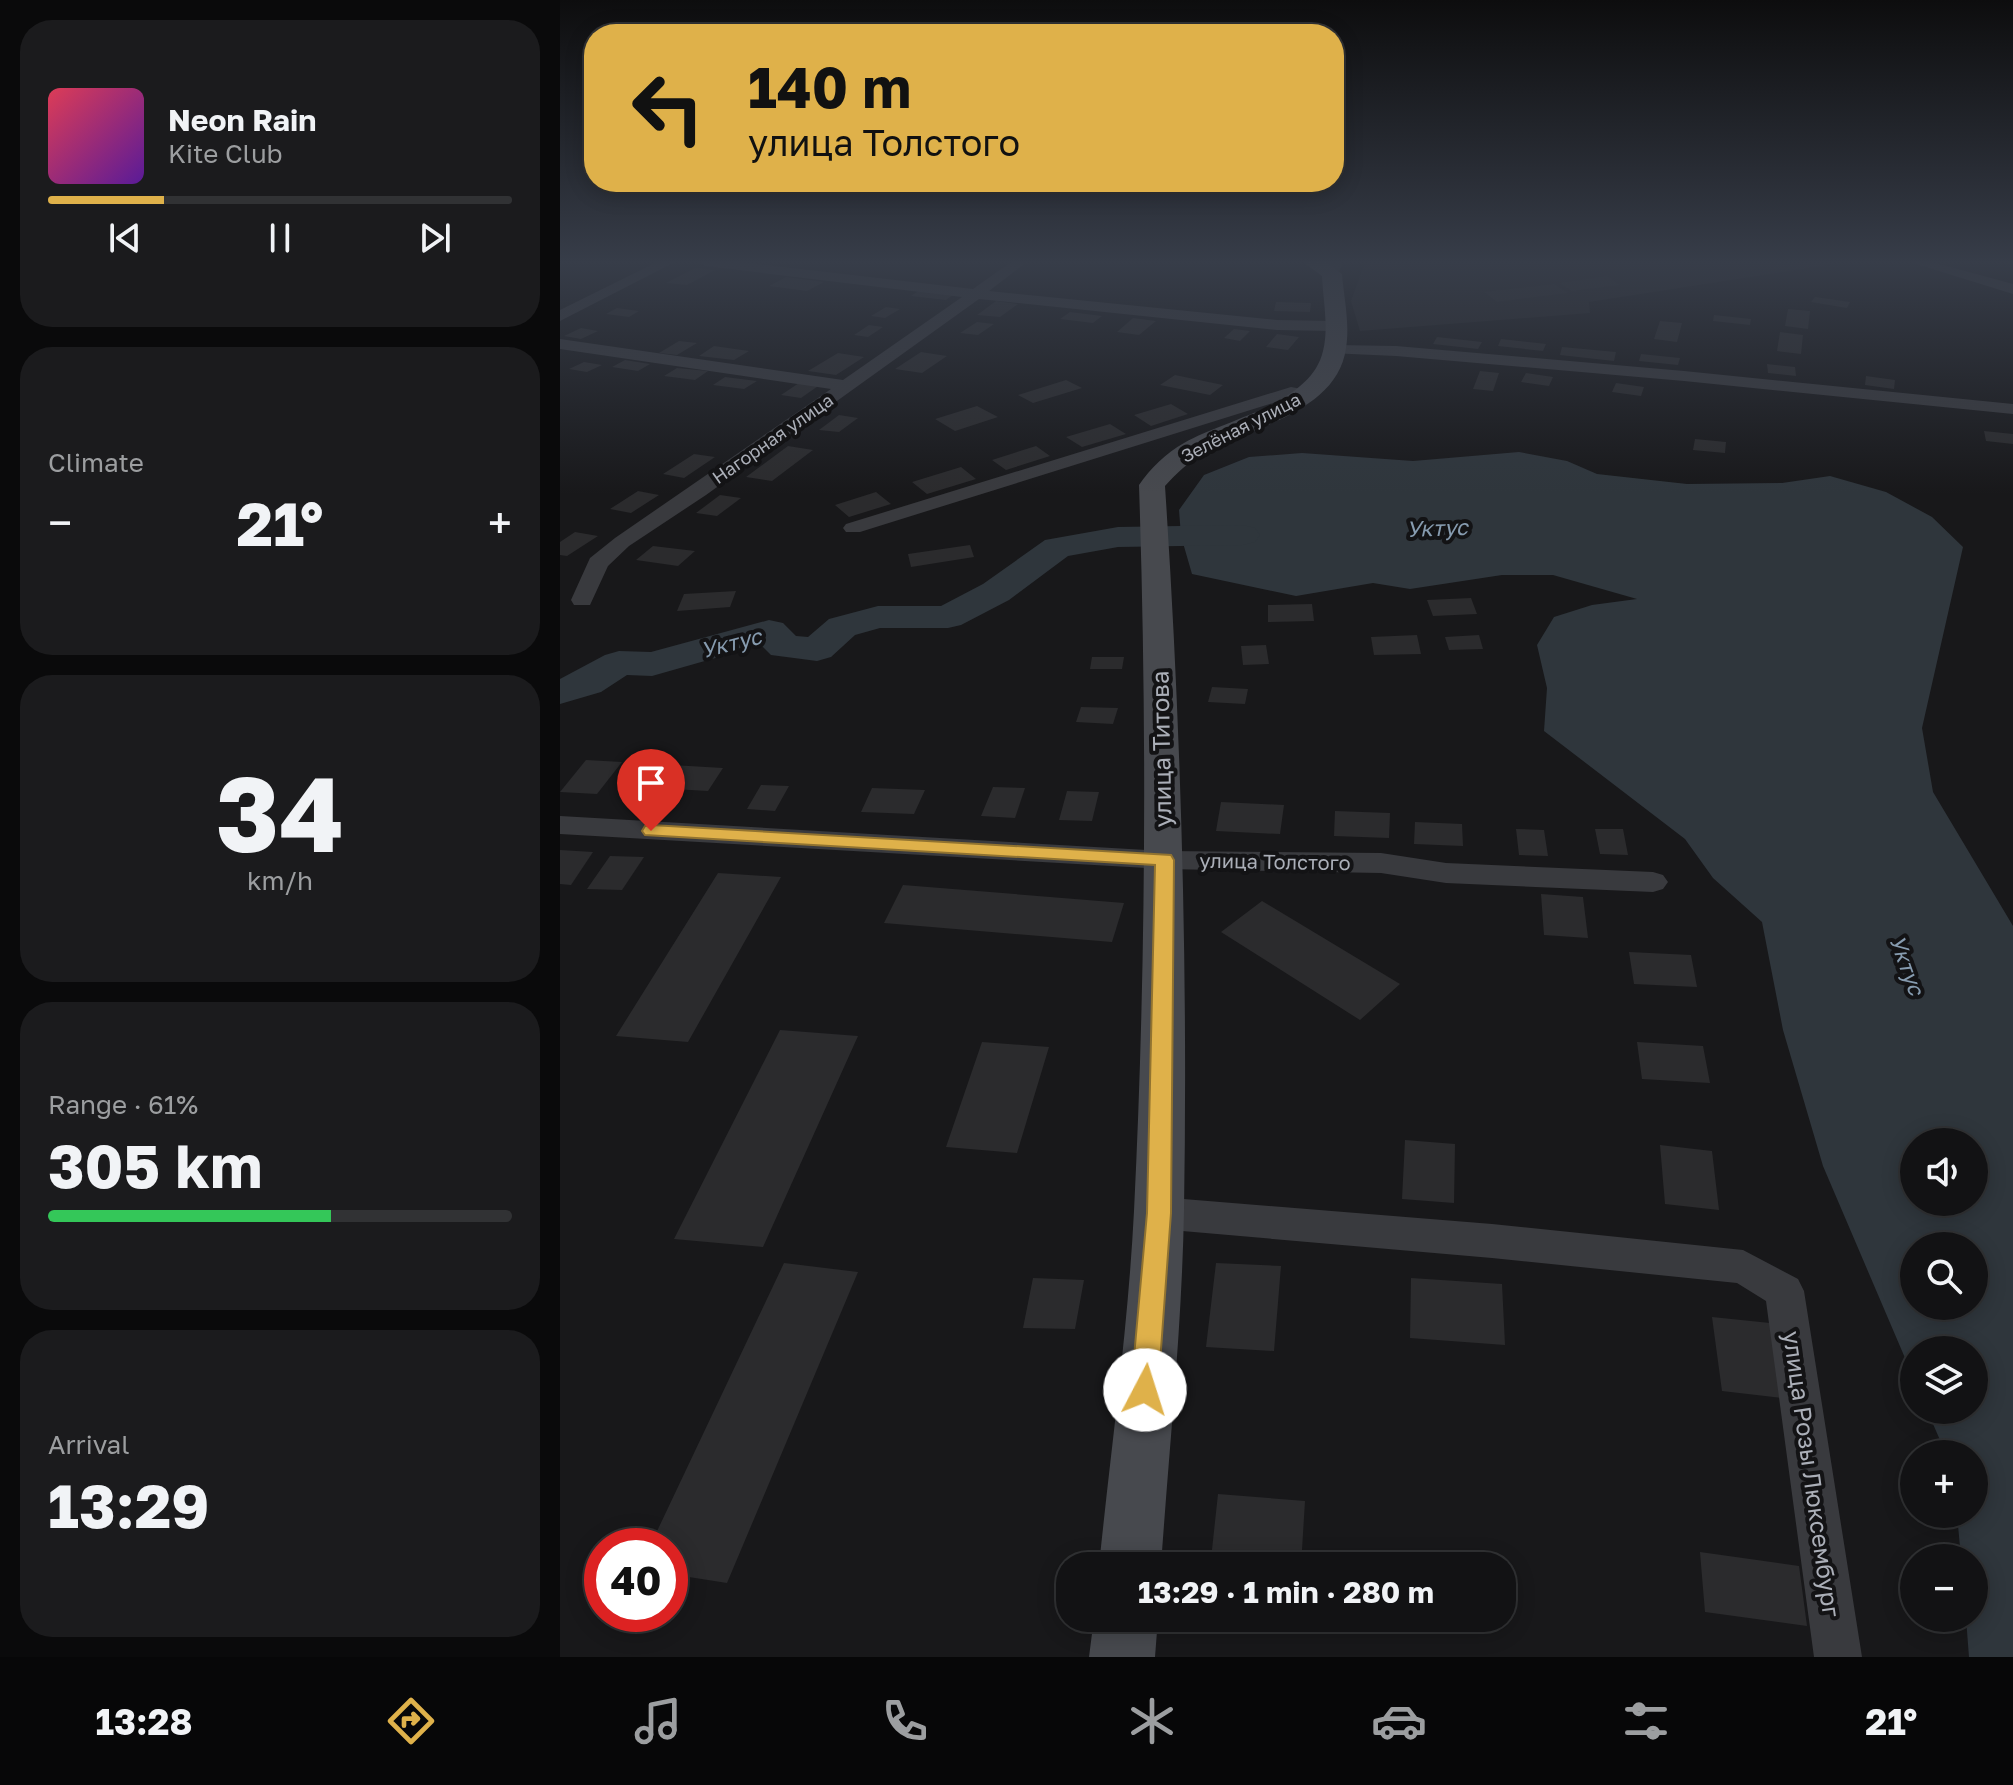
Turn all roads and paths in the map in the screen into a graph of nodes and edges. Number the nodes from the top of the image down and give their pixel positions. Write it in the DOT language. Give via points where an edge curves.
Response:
graph roads {
  1 [pos="912,339"];
  2 [pos="1334,339"];
  3 [pos="560,344"];
  4 [pos="1335,350"];
  5 [pos="848,386"];
  6 [pos="1307,395"];
  7 [pos="2013,409"];
  8 [pos="1152,485"];
  9 [pos="853,528"];
  10 [pos="582,600"];
  11 [pos="560,825"];
  12 [pos="1164,860"];
  13 [pos="1653,882"];
  14 [pos="1159,1213"];
  15 [pos="1131,1552"];
  16 [pos="1125,1632"];
  17 [pos="1122,1657"];
  18 [pos="1838,1657"];
  1 -- 5 [label="street, Нагорная улица"];
  2 -- 4 [label="street"];
  3 -- 5 [label="street"];
  4 -- 6 [label="street, Зелёная улица" via="1328,372"];
  4 -- 7 [label="street" via="1396,351"];
  5 -- 10 [label="street, Нагорная улица" via="622,542 598,563"];
  6 -- 8 [label="street, Зелёная улица" via="1195,448 1170,464"];
  6 -- 9 [label="street" via="1291,392"];
  8 -- 12 [label="street, улица Титова"];
  11 -- 12 [label="street, улица Толстого"];
  12 -- 13 [label="street, улица Толстого" via="1381,863 1446,873"];
  12 -- 14 [label="street, улица Титова"];
  14 -- 15 [label="street, улица Титова"];
  14 -- 18 [label="street, улица Розы Люксембург" via="1743,1267 1784,1291"];
  16 -- 17 [label="street"];
}
